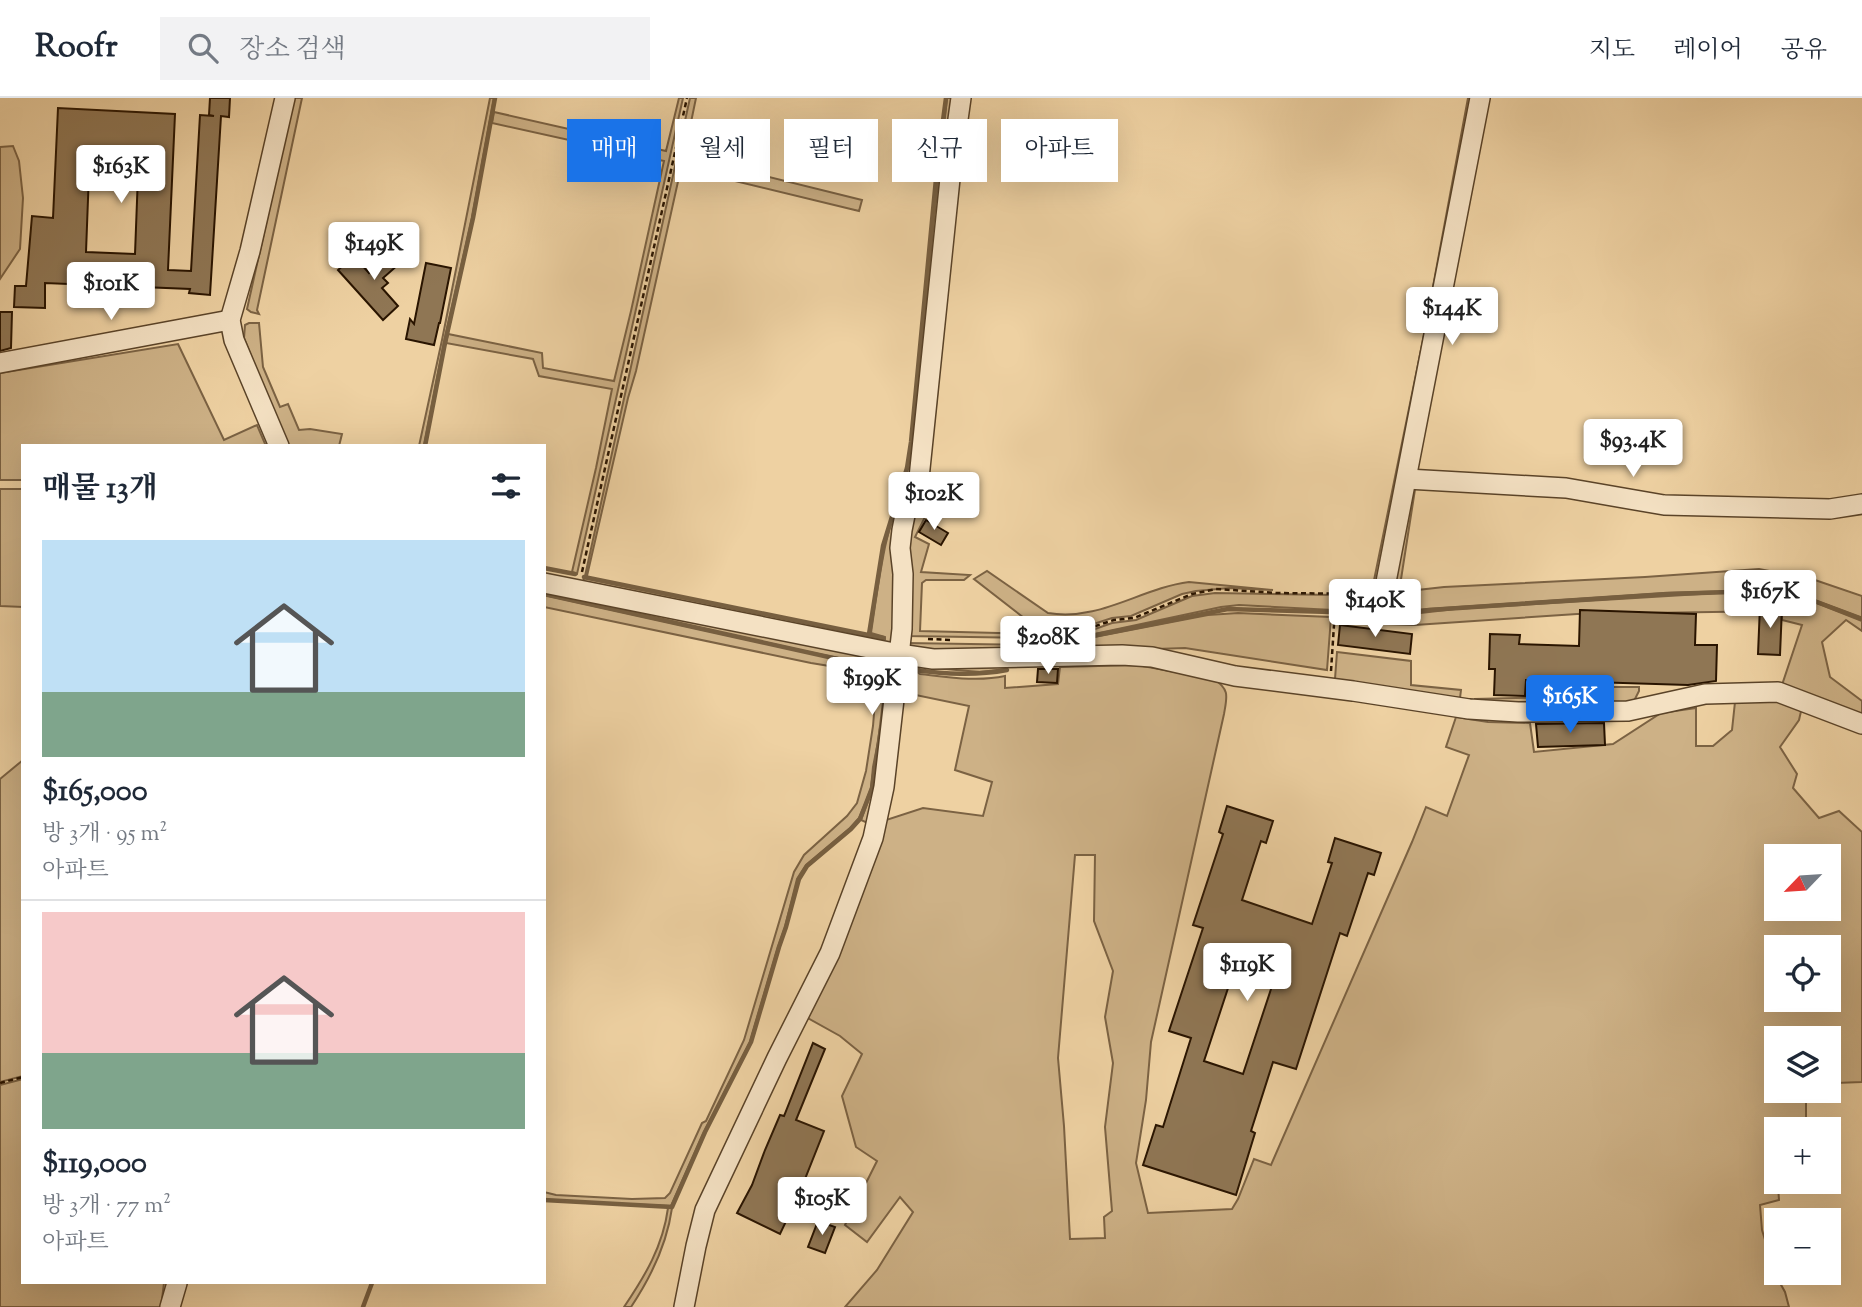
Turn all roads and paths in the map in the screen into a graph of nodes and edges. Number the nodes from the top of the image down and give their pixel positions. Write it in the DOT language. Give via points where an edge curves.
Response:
graph roads {
  1 [pos="285,98"];
  2 [pos="687,98"];
  3 [pos="961,98"];
  4 [pos="1480,98"];
  5 [pos="230,320"];
  6 [pos="0,363"];
  7 [pos="277,444"];
  8 [pos="1408,478"];
  9 [pos="1862,504"];
  10 [pos="546,583"];
  11 [pos="1385,587"];
  12 [pos="578,589"];
  13 [pos="1336,594"];
  14 [pos="1048,639"];
  15 [pos="955,640"];
  16 [pos="900,646"];
  17 [pos="1330,688"];
  18 [pos="1862,724"];
  19 [pos="21,1078"];
  20 [pos="0,1083"];
  21 [pos="177,1284"];
  22 [pos="170,1307"];
  23 [pos="684,1307"];
  1 -- 5 [label="street"];
  2 -- 12 [label="path"];
  3 -- 16 [label="street" via="919,478 902,530"];
  4 -- 8 [label="street"];
  5 -- 6 [label="street"];
  5 -- 7 [label="street"];
  8 -- 9 [label="street" via="1566,488 1664,505 1830,509"];
  8 -- 11 [label="street"];
  10 -- 12 [label="street"];
  11 -- 13 [label="path" via="1372,594"];
  12 -- 16 [label="street"];
  13 -- 14 [label="path" via="1216,589 1134,618"];
  13 -- 17 [label="path"];
  15 -- 16 [label="path"];
  16 -- 17 [label="street" via="933,659 1152,657 1235,676"];
  16 -- 23 [label="street" via="884,787 873,838 830,953 705,1210"];
  17 -- 18 [label="street" via="1518,712 1628,711 1705,694 1778,692"];
  19 -- 20 [label="path"];
  21 -- 22 [label="street"];
}
